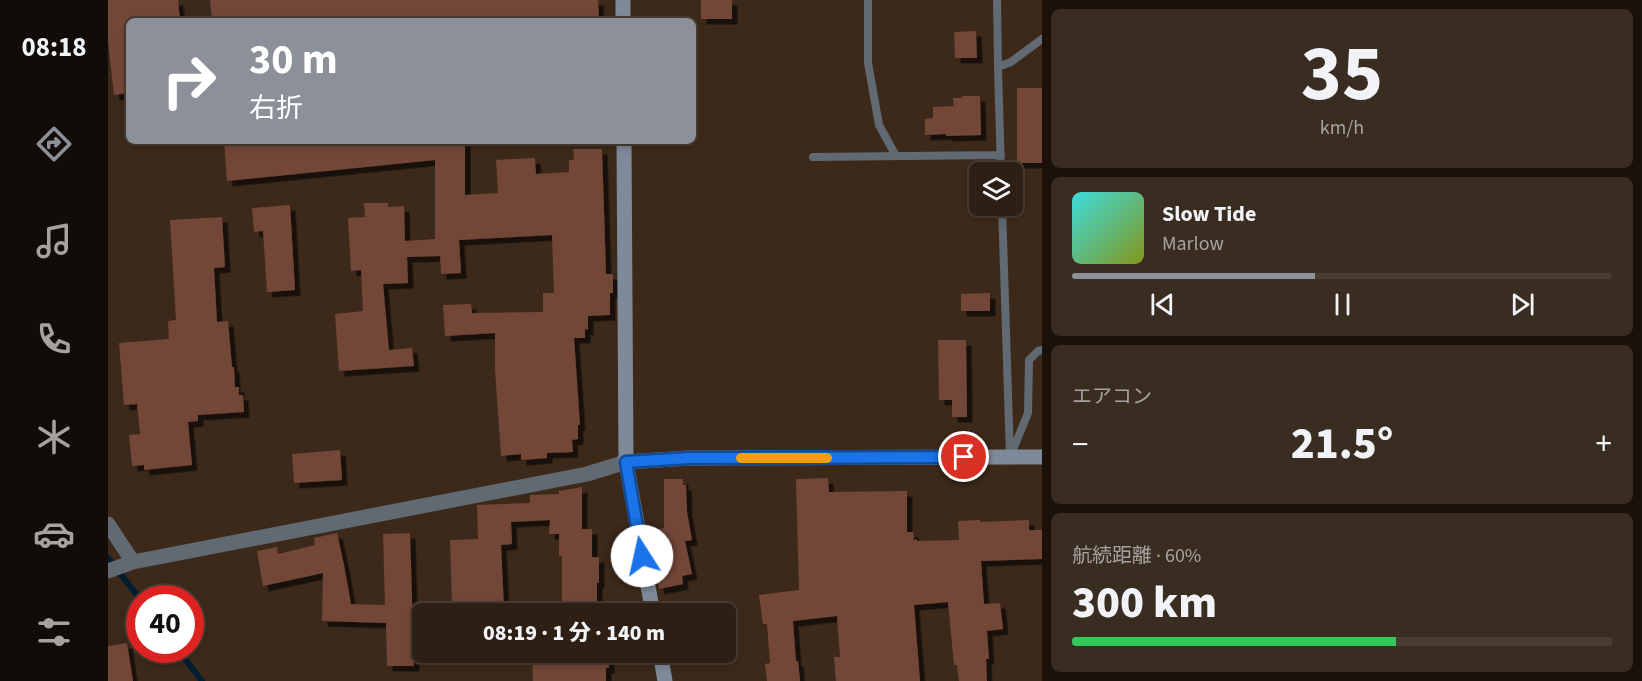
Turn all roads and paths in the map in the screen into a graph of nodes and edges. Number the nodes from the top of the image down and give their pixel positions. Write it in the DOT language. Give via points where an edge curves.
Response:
graph roads {
  1 [pos="623,0"];
  2 [pos="868,0"];
  3 [pos="997,0"];
  4 [pos="623,18"];
  5 [pos="1042,39"];
  6 [pos="998,67"];
  7 [pos="624,144"];
  8 [pos="1000,155"];
  9 [pos="896,156"];
  10 [pos="813,157"];
  11 [pos="1000,162"];
  12 [pos="1002,216"];
  13 [pos="1042,351"];
  14 [pos="1010,457"];
  15 [pos="1042,457"];
  16 [pos="626,462"];
  17 [pos="108,524"];
  18 [pos="133,562"];
  19 [pos="108,571"];
  20 [pos="650,603"];
  21 [pos="662,663"];
  22 [pos="665,681"];
  1 -- 4 [label="street"];
  2 -- 9 [label="lane" via="868,63 879,125"];
  3 -- 6 [label="lane"];
  5 -- 6 [label="lane"];
  6 -- 8 [label="lane"];
  7 -- 16 [label="street"];
  8 -- 9 [label="lane"];
  8 -- 11 [label="lane"];
  9 -- 10 [label="lane"];
  12 -- 14 [label="lane"];
  13 -- 14 [label="lane" via="1029,360 1028,412"];
  14 -- 15 [label="street"];
  14 -- 16 [label="street" via="689,458"];
  16 -- 18 [label="street" via="587,474"];
  16 -- 20 [label="street"];
  17 -- 18 [label="street"];
  18 -- 19 [label="street"];
  21 -- 22 [label="street"];
}
